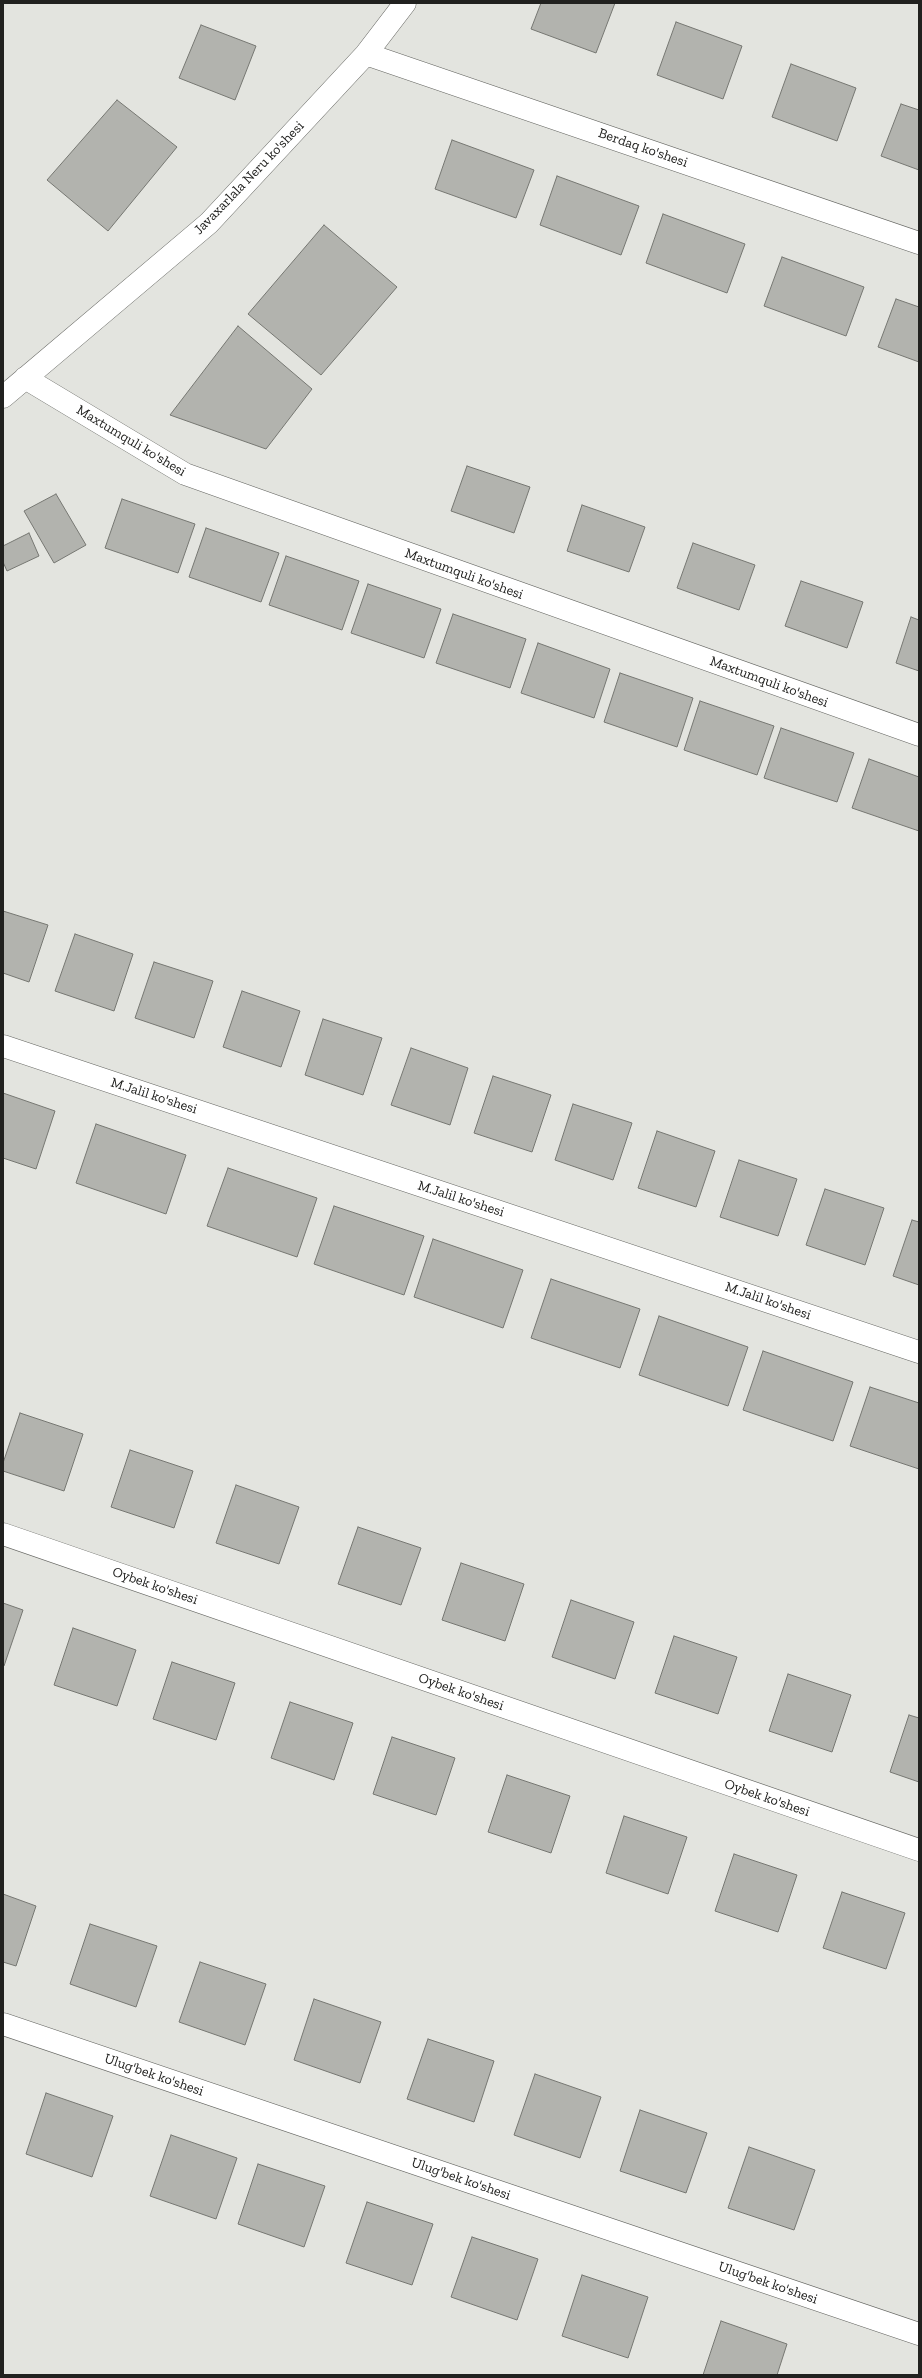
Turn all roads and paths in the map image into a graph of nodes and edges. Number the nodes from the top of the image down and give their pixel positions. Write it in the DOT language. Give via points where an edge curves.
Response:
graph roads {
  1 [pos="405,3"];
  2 [pos="366,54"];
  3 [pos="919,243"];
  4 [pos="25,378"];
  5 [pos="3,397"];
  6 [pos="919,735"];
  7 [pos="3,1046"];
  8 [pos="919,1352"];
  9 [pos="3,1534"];
  10 [pos="919,1850"];
  11 [pos="3,2024"];
  12 [pos="919,2334"];
  1 -- 2 [label="street, Javaxarlala Neru ko'shesi"];
  2 -- 3 [label="street, Berdaq ko'shesi"];
  2 -- 4 [label="street, Javaxarlala Neru ko'shesi" via="209,223"];
  4 -- 5 [label="street, Javaxarlala Neru ko'shesi"];
  4 -- 6 [label="street, Maxtumquli ko'shesi" via="184,474"];
  7 -- 8 [label="street, M.Jalil ko'shesi"];
  9 -- 10 [label="street, Oybek ko'shesi"];
  11 -- 12 [label="street, Ulug'bek ko'shesi"];
}
